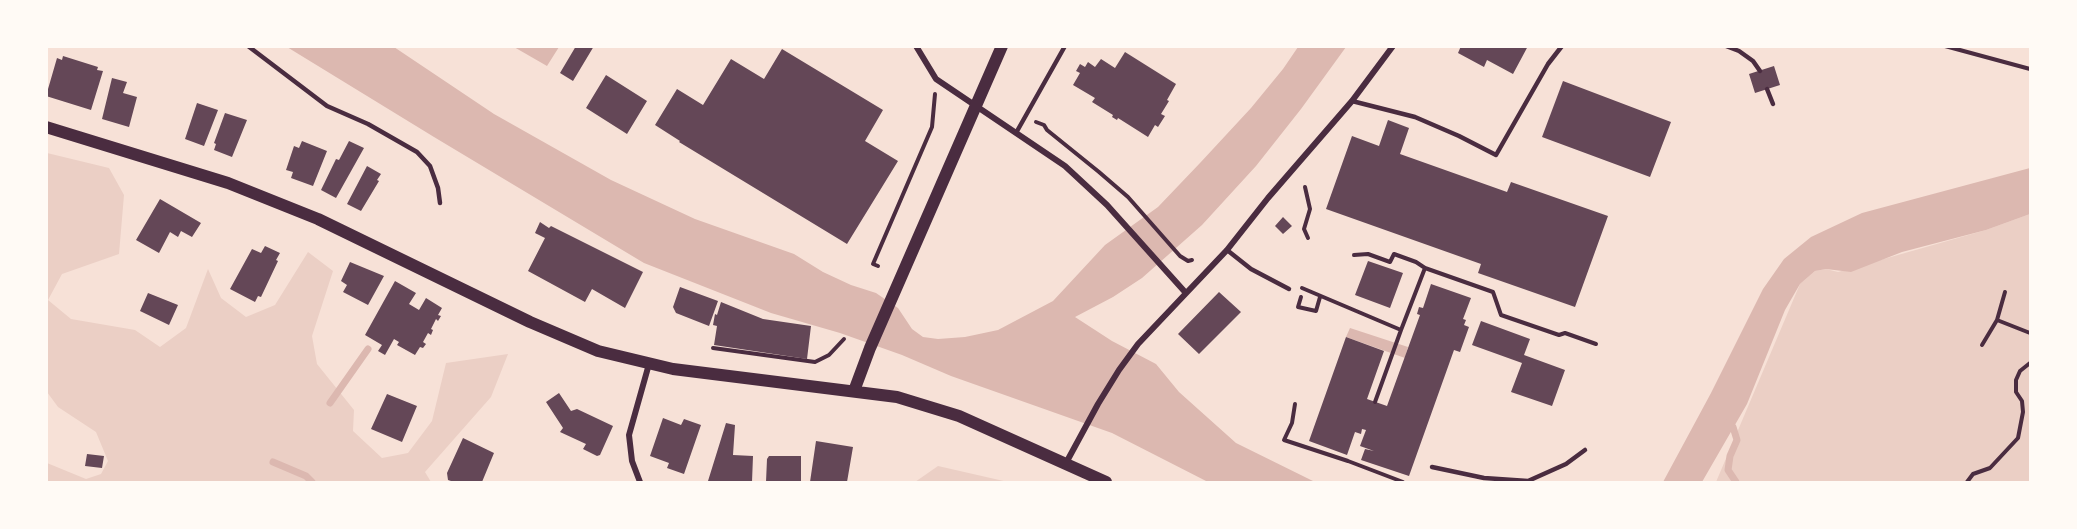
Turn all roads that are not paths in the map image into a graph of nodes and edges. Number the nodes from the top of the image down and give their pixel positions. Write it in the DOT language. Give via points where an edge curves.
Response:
graph roads {
  1 [pos="248,46"];
  2 [pos="916,46"];
  3 [pos="1002,46"];
  4 [pos="1065,46"];
  5 [pos="1393,46"];
  6 [pos="1562,46"];
  7 [pos="1726,46"];
  8 [pos="1760,70"];
  9 [pos="1767,89"];
  10 [pos="1352,100"];
  11 [pos="1773,104"];
  12 [pos="46,127"];
  13 [pos="1016,133"];
  14 [pos="440,203"];
  15 [pos="1227,250"];
  16 [pos="1289,289"];
  17 [pos="1185,292"];
  18 [pos="649,364"];
  19 [pos="854,390"];
  20 [pos="1585,450"];
  21 [pos="1066,464"];
  22 [pos="1432,467"];
  23 [pos="640,483"];
  24 [pos="1106,483"];
  1 -- 14 [label="lane" via="327,106 417,152 430,166"];
  2 -- 13 [label="street" via="936,79"];
  3 -- 19 [label="main road"];
  4 -- 13 [label="lane"];
  5 -- 10 [label="street"];
  6 -- 10 [label="lane" via="1496,155 1415,117"];
  7 -- 8 [label="lane" via="1739,51"];
  9 -- 11 [label="lane"];
  10 -- 15 [label="street"];
  12 -- 18 [label="main road" via="228,183 366,242 530,322 598,351"];
  13 -- 17 [label="street" via="1065,166 1107,205"];
  15 -- 16 [label="lane" via="1251,269"];
  15 -- 17 [label="street"];
  17 -- 21 [label="street" via="1119,370"];
  18 -- 19 [label="main road" via="747,380"];
  18 -- 23 [label="street" via="629,435"];
  19 -- 21 [label="main road" via="889,394 937,408"];
  20 -- 22 [label="lane" via="1566,464 1528,481 1484,478"];
  21 -- 24 [label="main road"];
}
